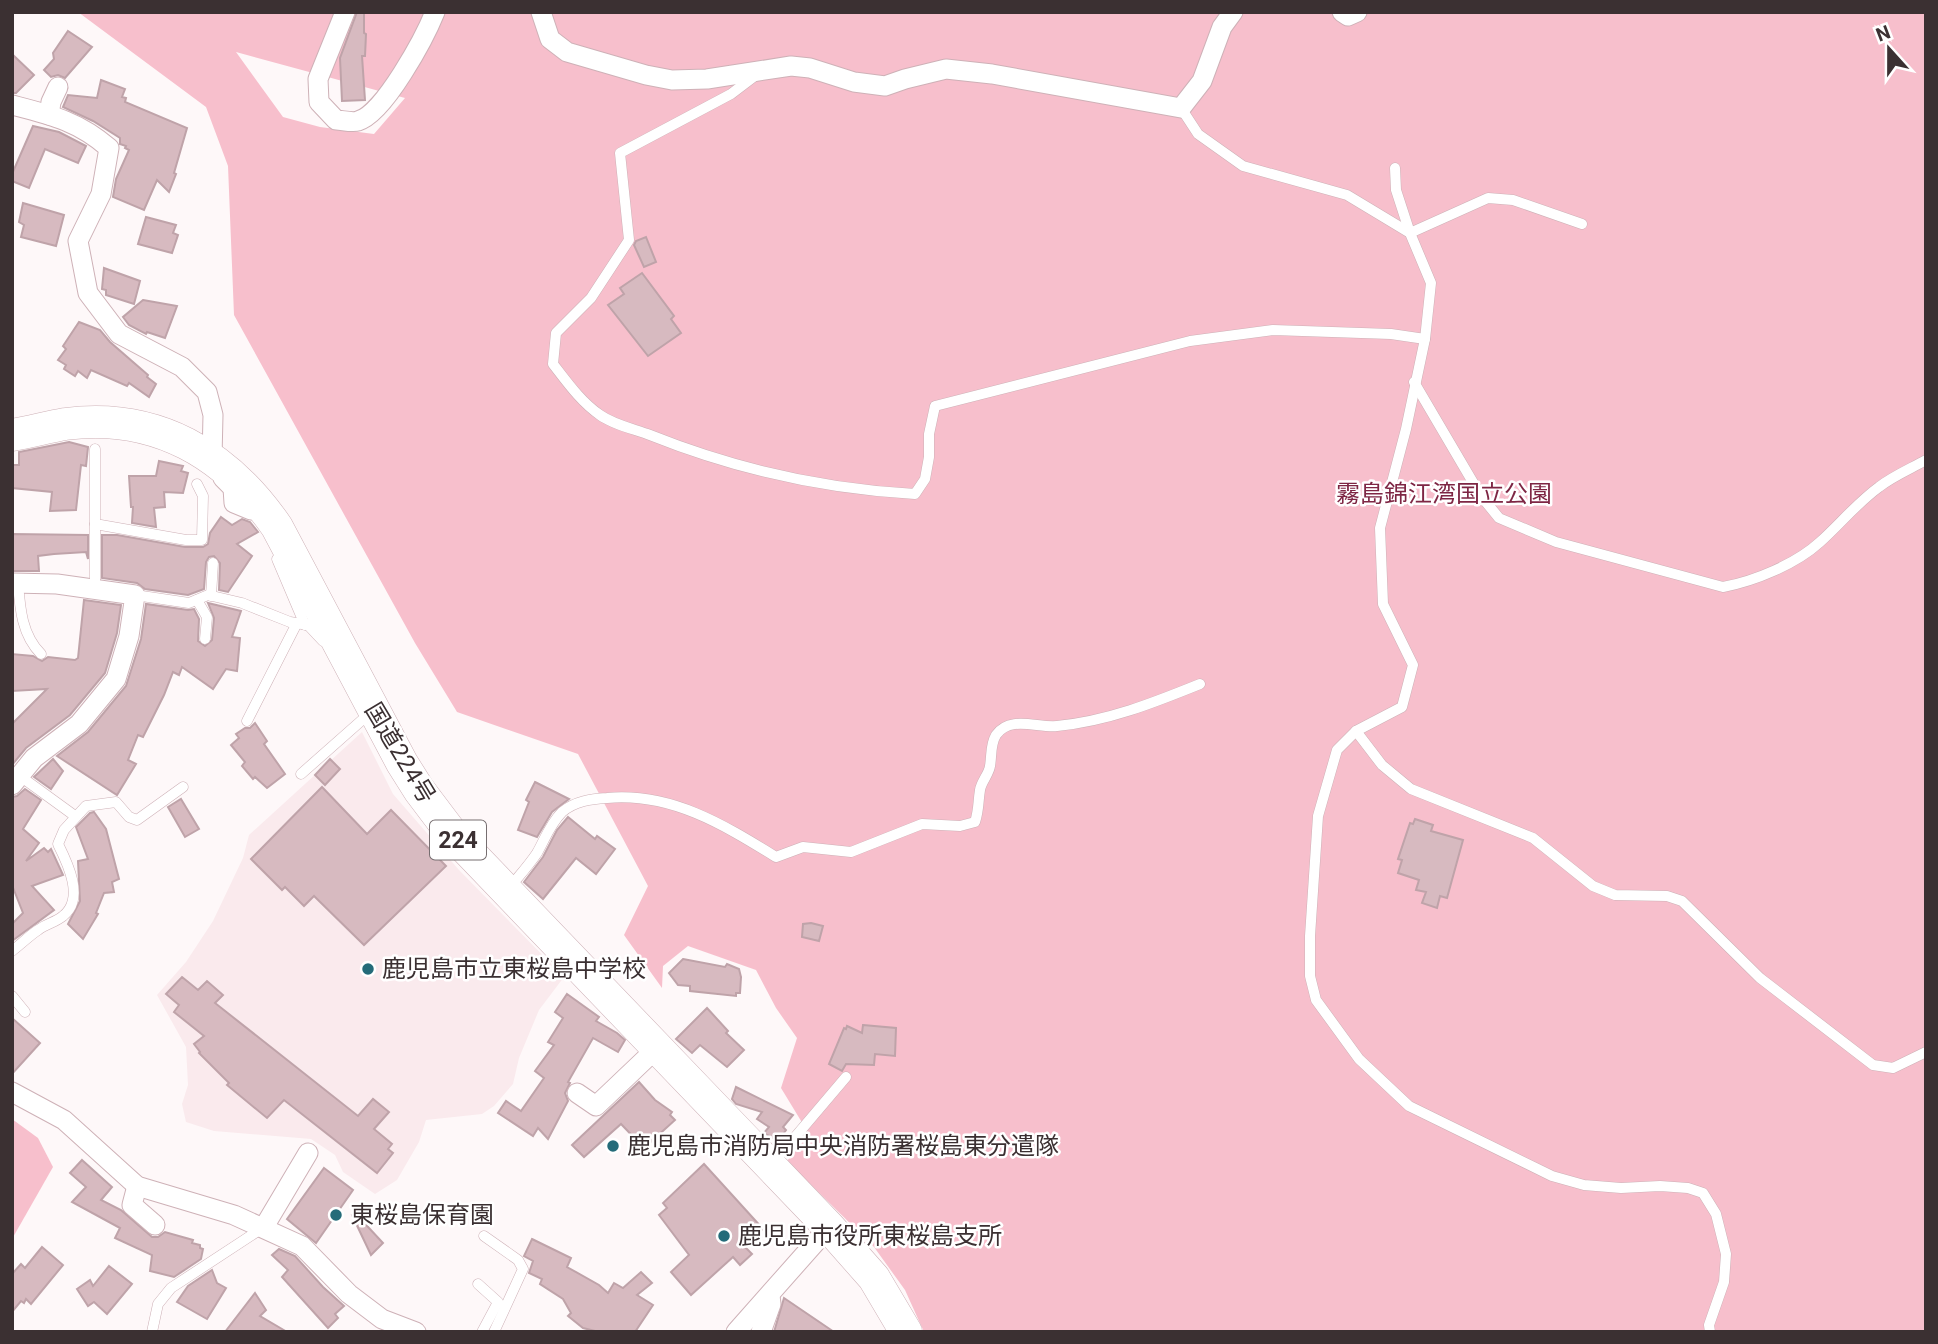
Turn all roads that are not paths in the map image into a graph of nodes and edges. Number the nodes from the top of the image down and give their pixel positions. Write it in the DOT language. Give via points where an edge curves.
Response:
graph roads {
  1 [pos="345,12"];
  2 [pos="435,12"];
  3 [pos="541,12"];
  4 [pos="1233,12"];
  5 [pos="1342,12"];
  6 [pos="1357,12"];
  7 [pos="764,70"];
  8 [pos="58,87"];
  9 [pos="12,105"];
  10 [pos="1181,108"];
  11 [pos="49,115"];
  12 [pos="1395,167"];
  13 [pos="1583,224"];
  14 [pos="1410,233"];
  15 [pos="1424,339"];
  16 [pos="1414,382"];
  17 [pos="12,435"];
  18 [pos="94,449"];
  19 [pos="1926,460"];
  20 [pos="201,463"];
  21 [pos="95,524"];
  22 [pos="257,526"];
  23 [pos="213,563"];
  24 [pos="14,583"];
  25 [pos="95,589"];
  26 [pos="135,595"];
  27 [pos="211,596"];
  28 [pos="197,600"];
  29 [pos="301,624"];
  30 [pos="205,639"];
  31 [pos="41,654"];
  32 [pos="348,660"];
  33 [pos="1200,684"];
  34 [pos="373,710"];
  35 [pos="247,721"];
  36 [pos="1356,731"];
  37 [pos="300,774"];
  38 [pos="16,780"];
  39 [pos="183,787"];
  40 [pos="75,816"];
  41 [pos="508,890"];
  42 [pos="12,951"];
  43 [pos="12,996"];
  44 [pos="25,1012"];
  45 [pos="658,1047"];
  46 [pos="1926,1052"];
  47 [pos="846,1077"];
  48 [pos="12,1092"];
  49 [pos="578,1093"];
  50 [pos="308,1153"];
  51 [pos="770,1166"];
  52 [pos="137,1186"];
  53 [pos="155,1224"];
  54 [pos="264,1227"];
  55 [pos="829,1227"];
  56 [pos="484,1236"];
  57 [pos="478,1284"];
  58 [pos="770,1295"];
  59 [pos="152,1332"];
  60 [pos="416,1332"];
  61 [pos="482,1332"];
  62 [pos="494,1332"];
  63 [pos="736,1332"];
  64 [pos="761,1332"];
  65 [pos="906,1332"];
  66 [pos="1710,1332"];
  1 -- 2 [label="street" via="318,79 319,102 336,120 358,121 378,107 408,65"];
  3 -- 7 [label="street" via="550,39 568,52 646,75 707,79"];
  4 -- 10 [label="street" via="1222,27 1202,81"];
  5 -- 6 [label="street" via="1348,16"];
  7 -- 10 [label="street" via="810,68 885,86 946,69"];
  7 -- 15 [label="lane" via="731,94 620,153 629,240 591,298 556,333 553,364 601,416 744,468 864,491 915,494 925,479 935,406 1191,341 1273,330"];
  8 -- 11 [label="street"];
  9 -- 11 [label="street"];
  10 -- 14 [label="lane" via="1198,134 1243,166 1347,195"];
  11 -- 20 [label="street" via="90,132 109,148 100,194 78,241 88,293 119,334 182,367 207,391 213,415"];
  12 -- 14 [label="lane" via="1396,190"];
  13 -- 14 [label="lane" via="1513,200 1488,198"];
  14 -- 15 [label="lane" via="1431,283"];
  15 -- 16 [label="lane"];
  16 -- 19 [label="lane" via="1481,496 1499,518 1556,542 1723,587 1746,583 1818,544 1881,485"];
  16 -- 36 [label="lane" via="1380,528 1383,604 1413,665 1402,707"];
  17 -- 20 [label="highway, 国道224号 / 224" via="66,424 138,427 169,436"];
  18 -- 21 [label="lane"];
  20 -- 21 [label="lane" via="202,540"];
  20 -- 22 [label="street" via="233,488"];
  20 -- 22 [label="highway, 国道224号 / 224" via="242,482"];
  21 -- 25 [label="lane"];
  22 -- 29 [label="lane"];
  22 -- 32 [label="highway, 国道224号 / 224"];
  23 -- 27 [label="lane"];
  24 -- 25 [label="street"];
  24 -- 31 [label="lane" via="31,643"];
  25 -- 26 [label="street"];
  26 -- 28 [label="lane" via="189,603"];
  26 -- 38 [label="street" via="116,679 79,724 34,758"];
  27 -- 28 [label="lane"];
  27 -- 29 [label="lane"];
  28 -- 30 [label="lane" via="207,617"];
  29 -- 32 [label="lane"];
  29 -- 35 [label="lane"];
  32 -- 34 [label="highway, 国道224号 / 224"];
  33 -- 41 [label="lane" via="1104,719 1052,726 1007,725 991,749 975,822 922,824 851,852 803,847 776,857 688,808 638,798 582,800 563,811"];
  34 -- 37 [label="lane"];
  34 -- 41 [label="highway, 国道224号 / 224" via="418,790 453,835"];
  36 -- 46 [label="lane" via="1382,765 1411,789 1533,838 1593,886 1615,895 1667,896 1682,901 1760,978 1873,1065 1893,1068"];
  36 -- 66 [label="lane" via="1337,750 1318,816 1310,936 1310,976 1316,1000 1359,1059 1409,1106 1552,1175 1584,1185 1688,1188 1703,1193 1716,1214 1726,1254 1724,1282"];
  38 -- 40 [label="lane"];
  39 -- 40 [label="lane" via="137,820 116,802 86,806"];
  40 -- 42 [label="lane" via="58,844 69,871 73,904 64,916 38,929"];
  41 -- 45 [label="highway, 国道224号 / 224"];
  43 -- 44 [label="lane"];
  45 -- 49 [label="street" via="596,1106"];
  45 -- 51 [label="highway, 国道224号 / 224"];
  47 -- 51 [label="lane"];
  48 -- 52 [label="street" via="64,1120"];
  50 -- 54 [label="street"];
  51 -- 55 [label="highway, 国道224号 / 224"];
  52 -- 53 [label="street" via="132,1205"];
  52 -- 54 [label="street"];
  54 -- 59 [label="lane" via="171,1288 158,1304"];
  54 -- 60 [label="street" via="302,1246 349,1294 382,1319"];
  55 -- 58 [label="street"];
  55 -- 65 [label="highway, 国道224号 / 224" via="874,1278"];
  56 -- 62 [label="lane" via="519,1260 523,1269"];
  57 -- 61 [label="lane" via="498,1301"];
  58 -- 63 [label="street"];
  58 -- 64 [label="street"];
}
